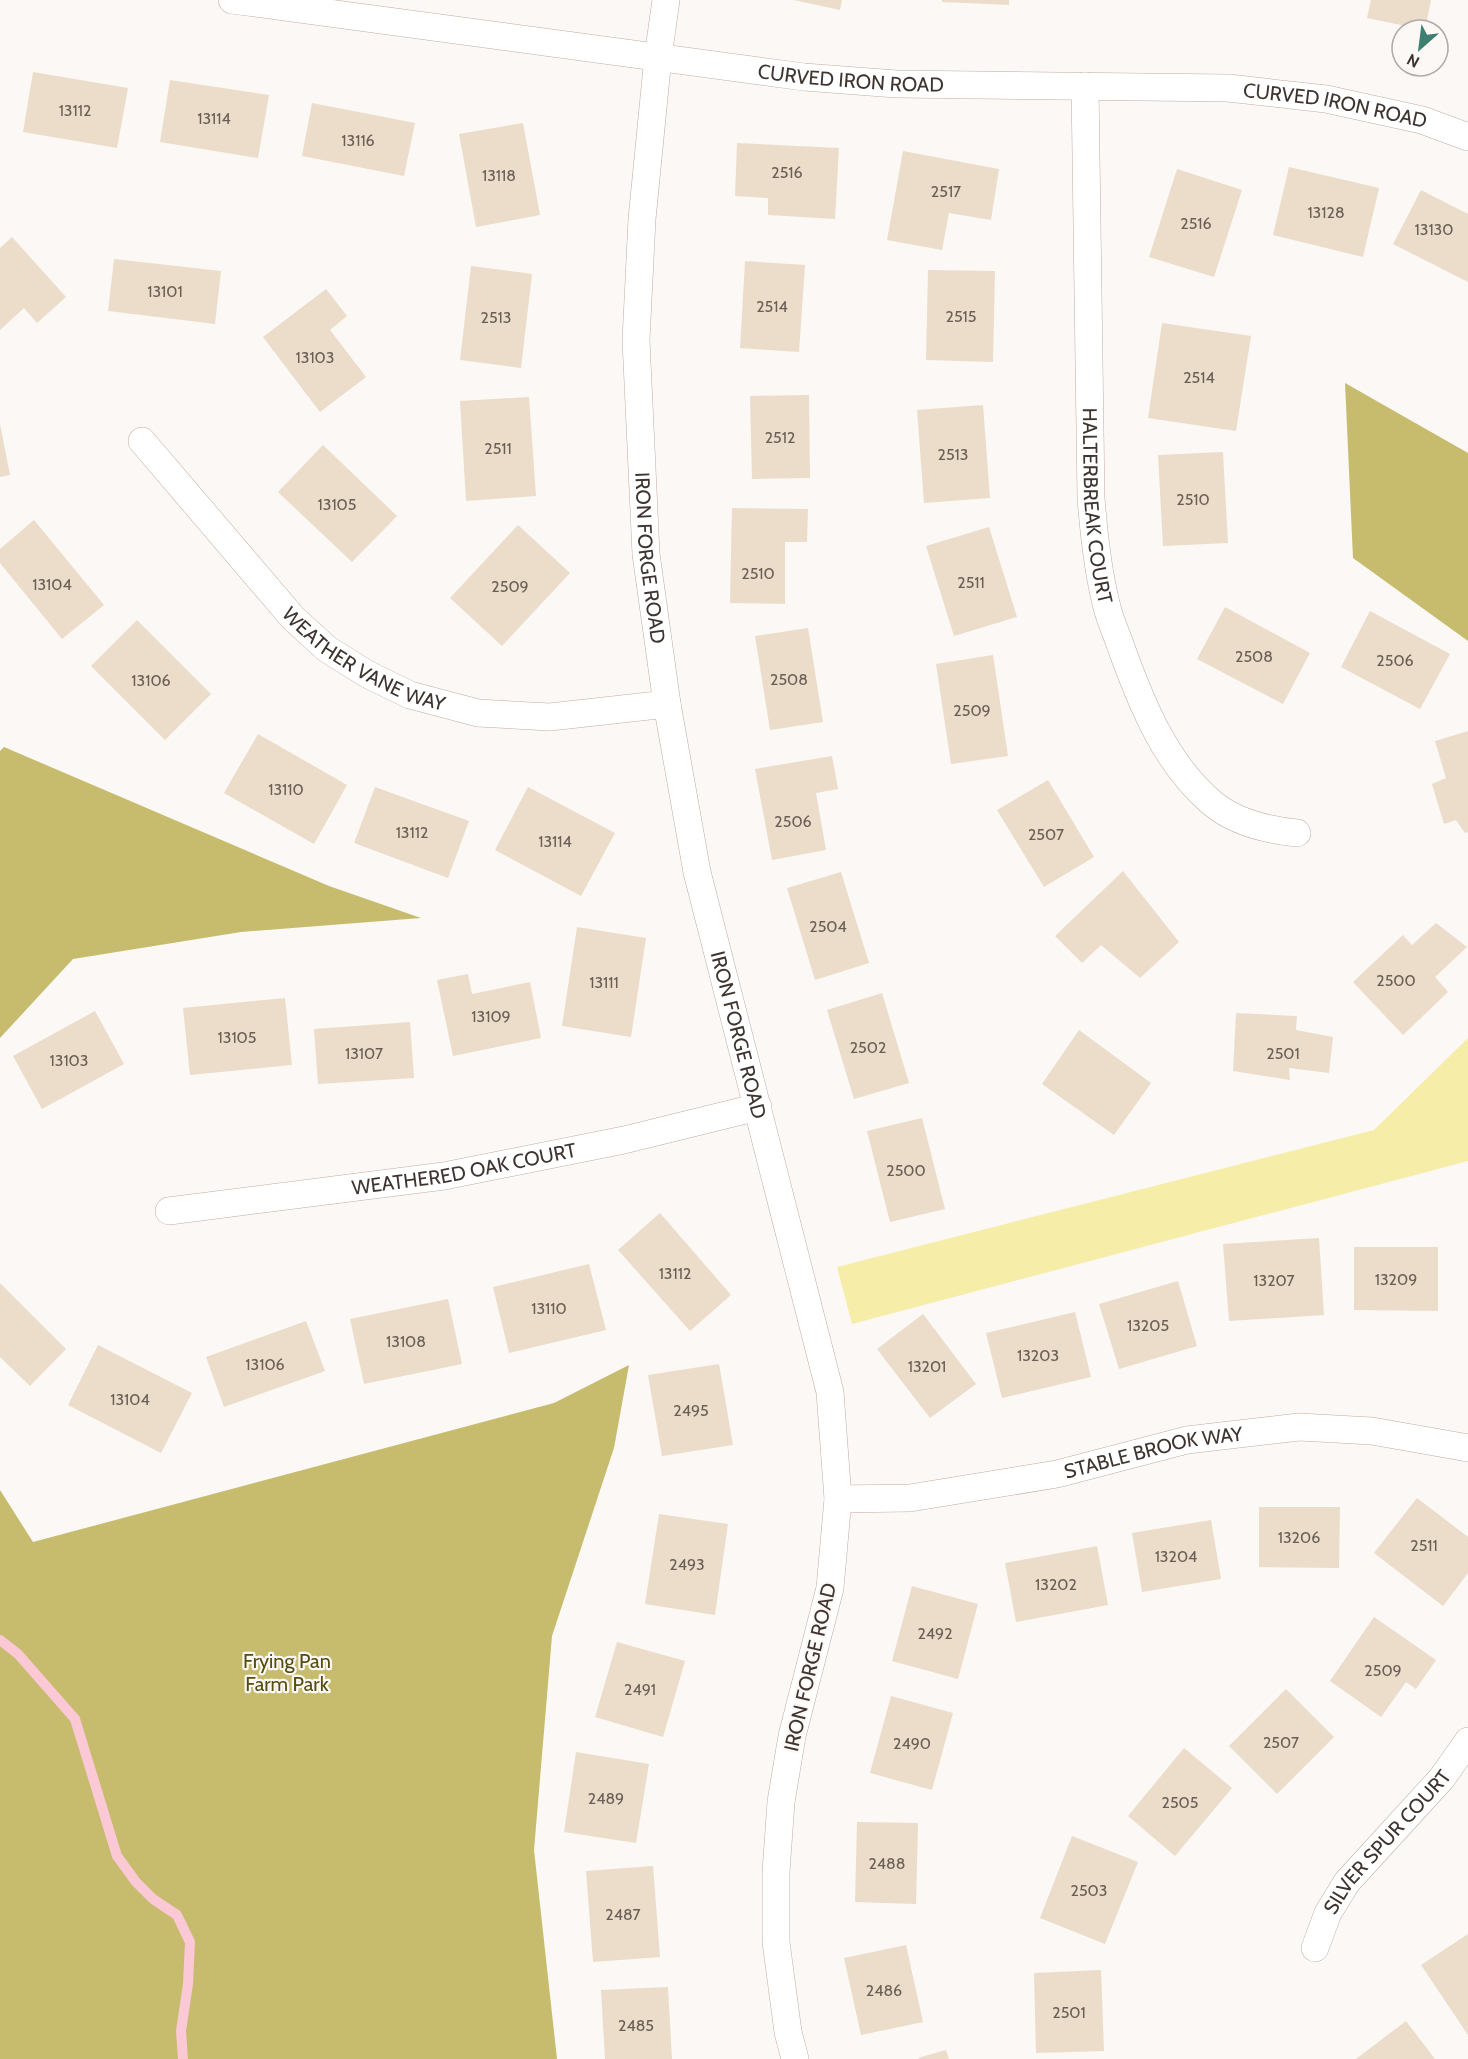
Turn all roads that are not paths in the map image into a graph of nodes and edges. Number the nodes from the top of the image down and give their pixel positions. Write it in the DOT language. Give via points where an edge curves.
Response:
graph roads {
  1 [pos="232,0"];
  2 [pos="666,0"];
  3 [pos="658,57"];
  4 [pos="1086,86"];
  5 [pos="1468,137"];
  6 [pos="142,441"];
  7 [pos="667,705"];
  8 [pos="1297,833"];
  9 [pos="758,1107"];
  10 [pos="169,1211"];
  11 [pos="1468,1448"];
  12 [pos="838,1499"];
  13 [pos="1468,1741"];
  14 [pos="1315,1948"];
  15 [pos="795,2059"];
  1 -- 3 [label="street, CURVED IRON ROAD"];
  2 -- 3 [label="street, IRON FORGE ROAD"];
  3 -- 4 [label="street, CURVED IRON ROAD" via="804,77 896,84"];
  3 -- 7 [label="street, IRON FORGE ROAD" via="642,219 636,340 646,554"];
  4 -- 5 [label="street, CURVED IRON ROAD" via="1228,88 1326,99 1422,120"];
  4 -- 8 [label="street, HALTERBREAK COURT" via="1091,498 1108,612 1140,698 1171,755 1192,783 1213,804 1239,819 1268,830"];
  6 -- 7 [label="street, WEATHER VANE WAY" via="292,618 327,649 367,675 410,695 478,713 550,717"];
  7 -- 9 [label="street, IRON FORGE ROAD" via="697,872"];
  9 -- 10 [label="street, WEATHERED OAK COURT" via="624,1140 444,1176"];
  9 -- 12 [label="street, IRON FORGE ROAD" via="830,1392"];
  11 -- 12 [label="street, STABLE BROOK WAY" via="1372,1431 1299,1427 1187,1440 1058,1474 910,1498"];
  12 -- 15 [label="street, IRON FORGE ROAD" via="830,1588 792,1736 781,1802 776,1942"];
  13 -- 14 [label="street, SILVER SPUR COURT" via="1442,1778 1347,1882 1328,1913"];
}
